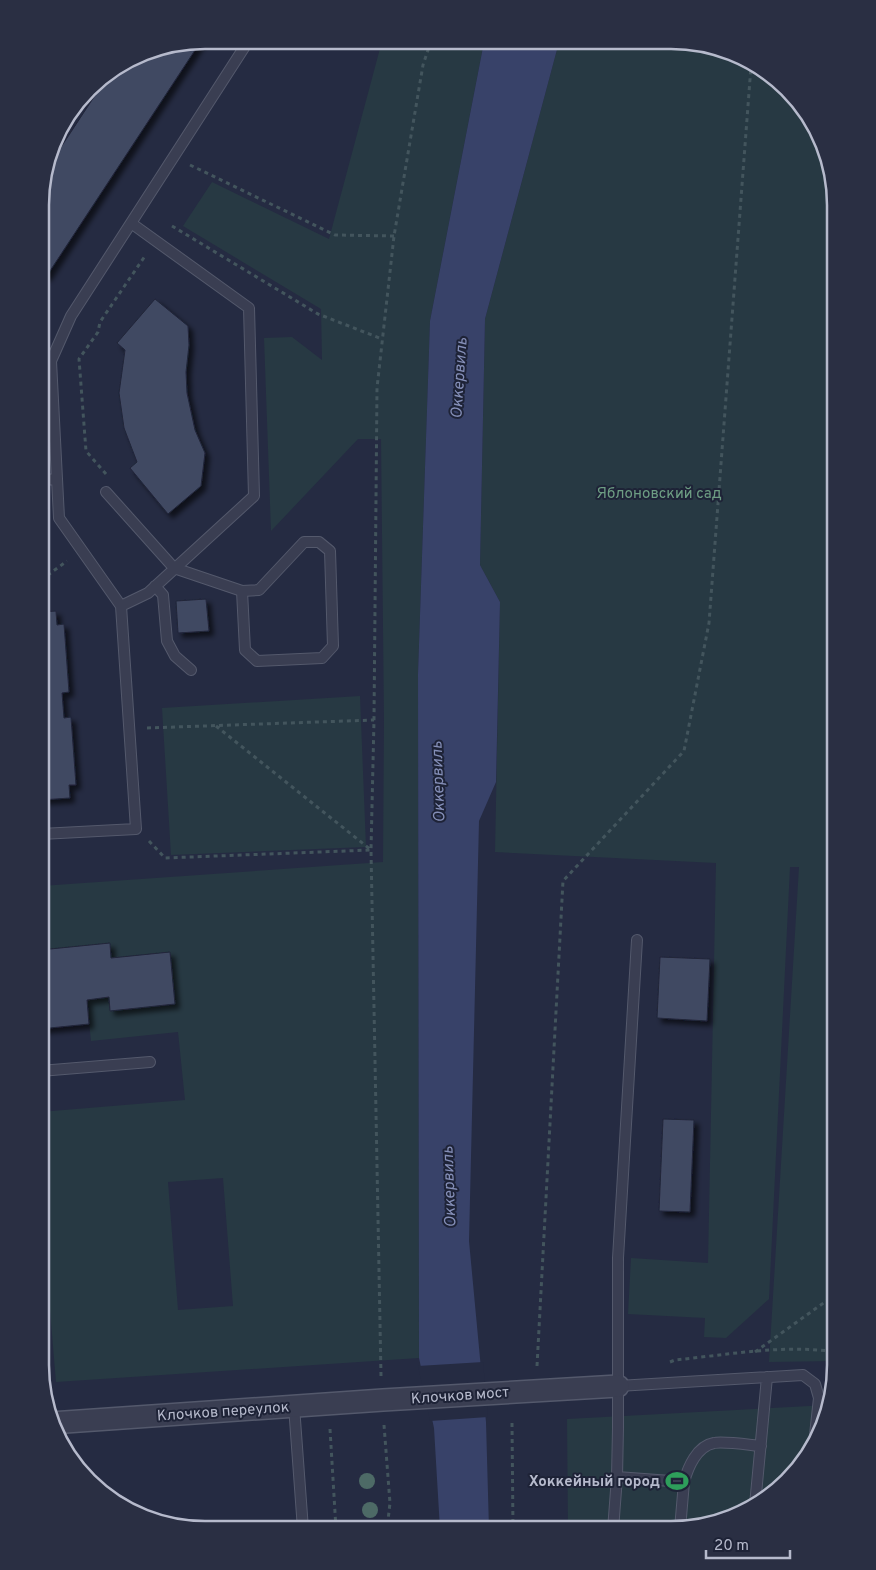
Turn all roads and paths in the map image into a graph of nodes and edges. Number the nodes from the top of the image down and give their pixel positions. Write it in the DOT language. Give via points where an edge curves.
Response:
graph roads {
  1 [pos="243,49"];
  2 [pos="428,49"];
  3 [pos="750,70"];
  4 [pos="174,157"];
  5 [pos="141,208"];
  6 [pos="131,223"];
  7 [pos="394,236"];
  8 [pos="156,241"];
  9 [pos="382,339"];
  10 [pos="57,479"];
  11 [pos="49,480"];
  12 [pos="106,492"];
  13 [pos="82,550"];
  14 [pos="174,568"];
  15 [pos="49,574"];
  16 [pos="155,586"];
  17 [pos="242,591"];
  18 [pos="121,606"];
  19 [pos="191,670"];
  20 [pos="374,720"];
  21 [pos="215,726"];
  22 [pos="130,729"];
  23 [pos="136,829"];
  24 [pos="49,834"];
  25 [pos="371,850"];
  26 [pos="637,940"];
  27 [pos="150,1062"];
  28 [pos="49,1070"];
  29 [pos="827,1300"];
  30 [pos="814,1349"];
  31 [pos="827,1351"];
  32 [pos="755,1352"];
  33 [pos="538,1362"];
  34 [pos="767,1377"];
  35 [pos="618,1386"];
  36 [pos="388,1399"];
  37 [pos="294,1406"];
  38 [pos="817,1420"];
  39 [pos="60,1422"];
  40 [pos="512,1423"];
  41 [pos="330,1429"];
  42 [pos="761,1446"];
  43 [pos="617,1476"];
  44 [pos="684,1482"];
  45 [pos="756,1495"];
  46 [pos="302,1521"];
  47 [pos="336,1521"];
  48 [pos="389,1521"];
  49 [pos="512,1521"];
  50 [pos="613,1521"];
  51 [pos="681,1521"];
  1 -- 4 [label="lane"];
  2 -- 7 [label="path"];
  3 -- 33 [label="path" via="710,623 684,751 563,881"];
  4 -- 5 [label="lane"];
  4 -- 7 [label="path" via="335,235"];
  5 -- 6 [label="lane"];
  5 -- 9 [label="path" via="318,314"];
  6 -- 8 [label="lane"];
  6 -- 10 [label="lane" via="71,316 51,361"];
  7 -- 9 [label="path"];
  8 -- 12 [label="path" via="79,358 86,451 109,476"];
  8 -- 14 [label="lane" via="249,308 254,496"];
  9 -- 20 [label="path" via="376,388"];
  10 -- 11 [label="lane"];
  10 -- 13 [label="lane" via="59,518"];
  12 -- 14 [label="lane"];
  13 -- 15 [label="path"];
  13 -- 18 [label="lane"];
  14 -- 16 [label="lane"];
  14 -- 17 [label="lane"];
  16 -- 18 [label="lane"];
  16 -- 19 [label="lane" via="164,595 167,641 175,656"];
  17 -- 17 [label="lane" via="260,590 304,542 320,542 330,551 334,646 322,658 257,661 245,650"];
  18 -- 22 [label="lane"];
  20 -- 21 [label="path"];
  20 -- 25 [label="path"];
  21 -- 22 [label="path"];
  21 -- 25 [label="path"];
  22 -- 23 [label="lane"];
  23 -- 24 [label="lane"];
  23 -- 25 [label="path" via="165,858"];
  25 -- 36 [label="path"];
  26 -- 35 [label="lane" via="618,1258"];
  27 -- 28 [label="lane"];
  29 -- 32 [label="path"];
  30 -- 31 [label="path"];
  34 -- 35 [label="lane"];
  34 -- 38 [label="lane" via="803,1375 815,1384 820,1398"];
  34 -- 42 [label="lane"];
  35 -- 36 [label="street, Клочков мост"];
  35 -- 43 [label="lane"];
  36 -- 37 [label="street, Клочков переулок"];
  36 -- 48 [label="path"];
  37 -- 39 [label="street, Клочков переулок"];
  37 -- 46 [label="lane"];
  40 -- 49 [label="path"];
  41 -- 47 [label="path"];
  42 -- 44 [label="lane" via="713,1443 699,1452"];
  42 -- 45 [label="lane"];
  43 -- 44 [label="lane"];
  43 -- 50 [label="lane"];
  44 -- 51 [label="lane"];
}
